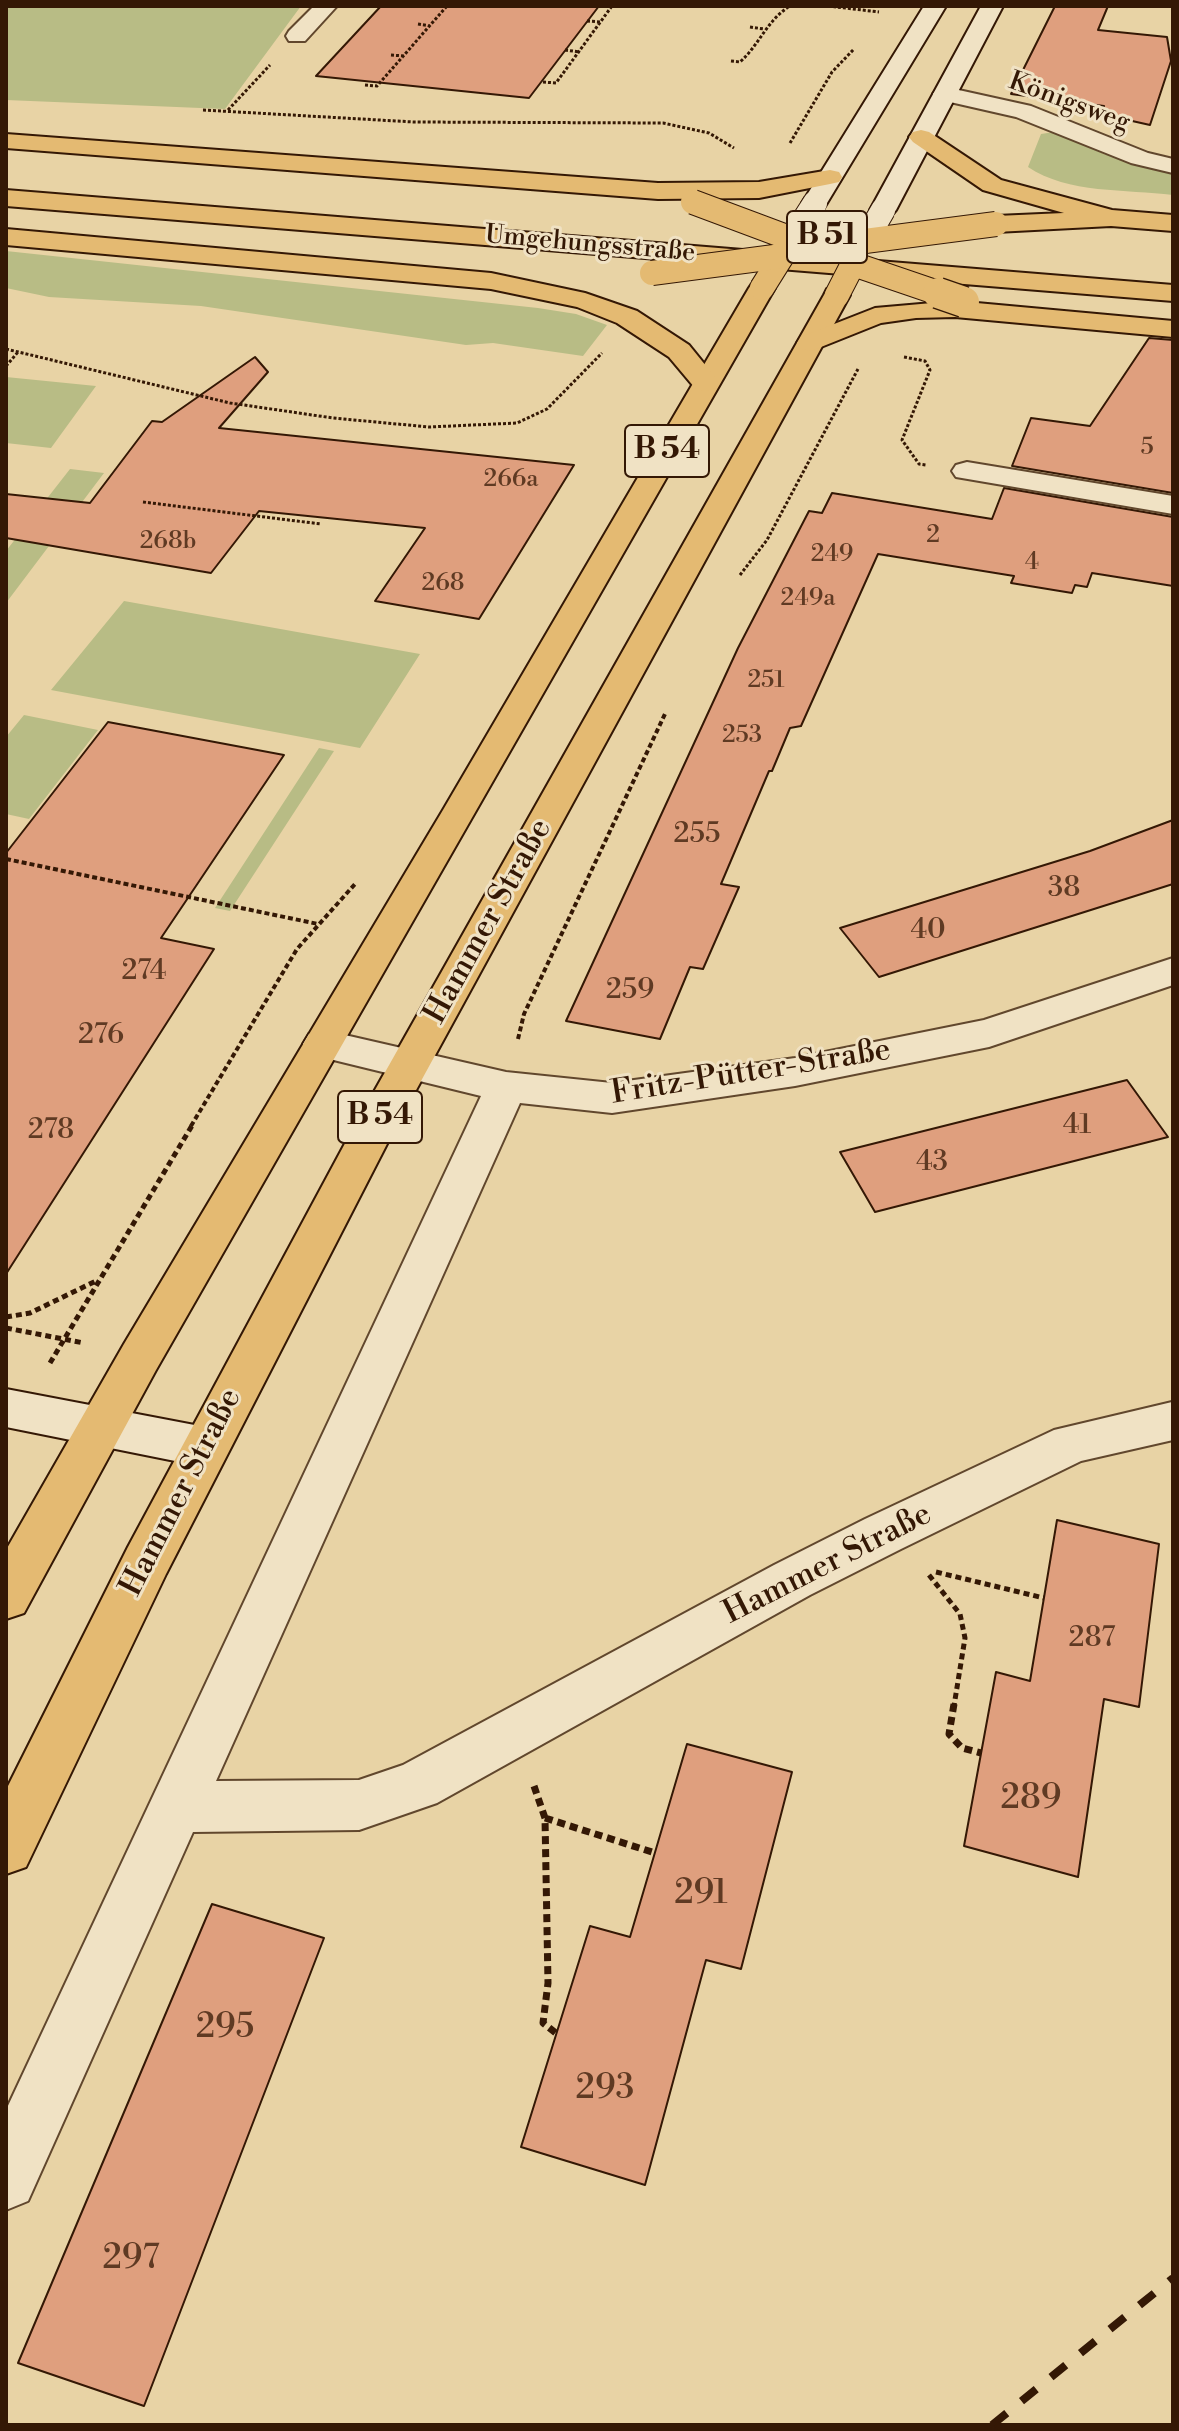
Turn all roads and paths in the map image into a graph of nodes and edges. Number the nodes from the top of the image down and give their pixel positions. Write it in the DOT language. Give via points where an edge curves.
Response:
graph roads {
  1 [pos="326,6"];
  2 [pos="447,6"];
  3 [pos="612,6"];
  4 [pos="790,6"];
  5 [pos="935,6"];
  6 [pos="992,6"];
  7 [pos="587,21"];
  8 [pos="601,22"];
  9 [pos="418,24"];
  10 [pos="430,26"];
  11 [pos="750,27"];
  12 [pos="764,29"];
  13 [pos="297,36"];
  14 [pos="859,45"];
  15 [pos="565,50"];
  16 [pos="580,52"];
  17 [pos="391,55"];
  18 [pos="404,56"];
  19 [pos="731,61"];
  20 [pos="543,82"];
  21 [pos="365,85"];
  22 [pos="945,94"];
  23 [pos="196,110"];
  24 [pos="228,111"];
  25 [pos="921,137"];
  26 [pos="6,141"];
  27 [pos="1173,166"];
  28 [pos="774,169"];
  29 [pos="830,177"];
  30 [pos="759,190"];
  31 [pos="658,191"];
  32 [pos="6,198"];
  33 [pos="689,214"];
  34 [pos="1111,218"];
  35 [pos="1173,223"];
  36 [pos="6,237"];
  37 [pos="841,246"];
  38 [pos="787,247"];
  39 [pos="623,275"];
  40 [pos="594,276"];
  41 [pos="491,281"];
  42 [pos="1173,293"];
  43 [pos="887,315"];
  44 [pos="1017,316"];
  45 [pos="637,322"];
  46 [pos="1173,329"];
  47 [pos="811,343"];
  48 [pos="6,349"];
  49 [pos="867,351"];
  50 [pos="18,352"];
  51 [pos="6,366"];
  52 [pos="705,382"];
  53 [pos="967,471"];
  54 [pos="143,502"];
  55 [pos="1173,505"];
  56 [pos="321,524"];
  57 [pos="734,584"];
  58 [pos="667,711"];
  59 [pos="6,859"];
  60 [pos="358,880"];
  61 [pos="319,924"];
  62 [pos="1173,971"];
  63 [pos="323,1044"];
  64 [pos="409,1065"];
  65 [pos="506,1087"];
  66 [pos="97,1281"];
  67 [pos="6,1317"];
  68 [pos="15,1410"];
  69 [pos="1172,1421"];
  70 [pos="100,1426"];
  71 [pos="205,1447"];
  72 [pos="6,1597"];
  73 [pos="1044,1598"];
  74 [pos="515,1732"];
  75 [pos="981,1753"];
  76 [pos="176,1807"];
  77 [pos="545,1818"];
  78 [pos="6,1848"];
  79 [pos="655,1853"];
  80 [pos="557,2034"];
  81 [pos="6,2179"];
  1 -- 13 [label="street"];
  2 -- 10 [label="path"];
  3 -- 8 [label="path"];
  4 -- 12 [label="path" via="771,17"];
  5 -- 29 [label="street"];
  6 -- 22 [label="street, Hammer Straße"];
  7 -- 8 [label="path"];
  8 -- 16 [label="path"];
  9 -- 10 [label="path"];
  10 -- 18 [label="path"];
  11 -- 12 [label="path"];
  12 -- 19 [label="path" via="748,56"];
  13 -- 24 [label="path"];
  14 -- 28 [label="path" via="832,72"];
  15 -- 16 [label="path"];
  16 -- 20 [label="path" via="556,83"];
  17 -- 18 [label="path"];
  18 -- 21 [label="path" via="377,86"];
  22 -- 25 [label="street, Hammer Straße"];
  22 -- 27 [label="street, Königsweg" via="1023,111"];
  23 -- 24 [label="path"];
  24 -- 28 [label="path" via="414,122 663,123 721,136 744,156"];
  25 -- 34 [label="main road" via="992,185"];
  25 -- 37 [label="street, Hammer Straße, bridge" via="883,210"];
  26 -- 31 [label="main road"];
  28 -- 30 [label="path"];
  29 -- 30 [label="main road"];
  29 -- 38 [label="street, bridge"];
  30 -- 31 [label="main road"];
  31 -- 33 [label="main road"];
  32 -- 42 [label="main road, Umgehungsstraße / B 51"];
  33 -- 37 [label="main road, Umgehungsstraße / B 51"];
  33 -- 38 [label="main road, bridge"];
  34 -- 35 [label="main road"];
  34 -- 37 [label="main road, Umgehungsstraße / B 51" via="997,237"];
  36 -- 41 [label="main road"];
  37 -- 38 [label="main road"];
  37 -- 44 [label="main road, bridge" via="964,302"];
  37 -- 47 [label="main road, Hammer Straße / B 54, bridge" via="837,295"];
  38 -- 39 [label="main road, bridge"];
  38 -- 52 [label="main road, B 54, bridge"];
  40 -- 41 [label="main road"];
  41 -- 45 [label="main road" via="585,301"];
  43 -- 44 [label="main road" via="955,309"];
  43 -- 47 [label="main road"];
  43 -- 49 [label="path"];
  44 -- 46 [label="main road"];
  45 -- 50 [label="path" via="547,409 517,423 477,427 333,418 230,403"];
  45 -- 52 [label="main road" via="679,351"];
  47 -- 64 [label="main road, Hammer Straße / B 54"];
  48 -- 50 [label="path"];
  49 -- 53 [label="path" via="925,361 930,370 902,440 919,464"];
  49 -- 57 [label="path" via="767,540"];
  50 -- 51 [label="path"];
  52 -- 63 [label="main road, B 54"];
  53 -- 55 [label="street"];
  54 -- 56 [label="path"];
  58 -- 65 [label="path" via="524,1014"];
  59 -- 61 [label="path"];
  60 -- 61 [label="path"];
  61 -- 66 [label="path" via="297,949"];
  62 -- 65 [label="street, Fritz-Pütter-Straße" via="989,1033 795,1072 612,1098"];
  63 -- 64 [label="street, Fritz-Pütter-Straße"];
  63 -- 70 [label="main road, B 54"];
  64 -- 65 [label="street, Fritz-Pütter-Straße"];
  64 -- 71 [label="main road, Hammer Straße / B 54"];
  65 -- 76 [label="street"];
  66 -- 67 [label="path" via="30,1313"];
  66 -- 68 [label="path"];
  68 -- 70 [label="street"];
  69 -- 74 [label="street, Hammer Straße" via="1071,1444 792,1580"];
  70 -- 71 [label="street"];
  70 -- 72 [label="main road, B 54"];
  71 -- 78 [label="main road, Hammer Straße / B 54"];
  73 -- 75 [label="path" via="924,1569 960,1614 965,1638 949,1734 962,1748"];
  74 -- 76 [label="street, Hammer Straße" via="418,1785 359,1805"];
  74 -- 77 [label="path"];
  76 -- 81 [label="street"];
  77 -- 79 [label="path"];
  77 -- 80 [label="path" via="548,1983 543,2023"];
}
